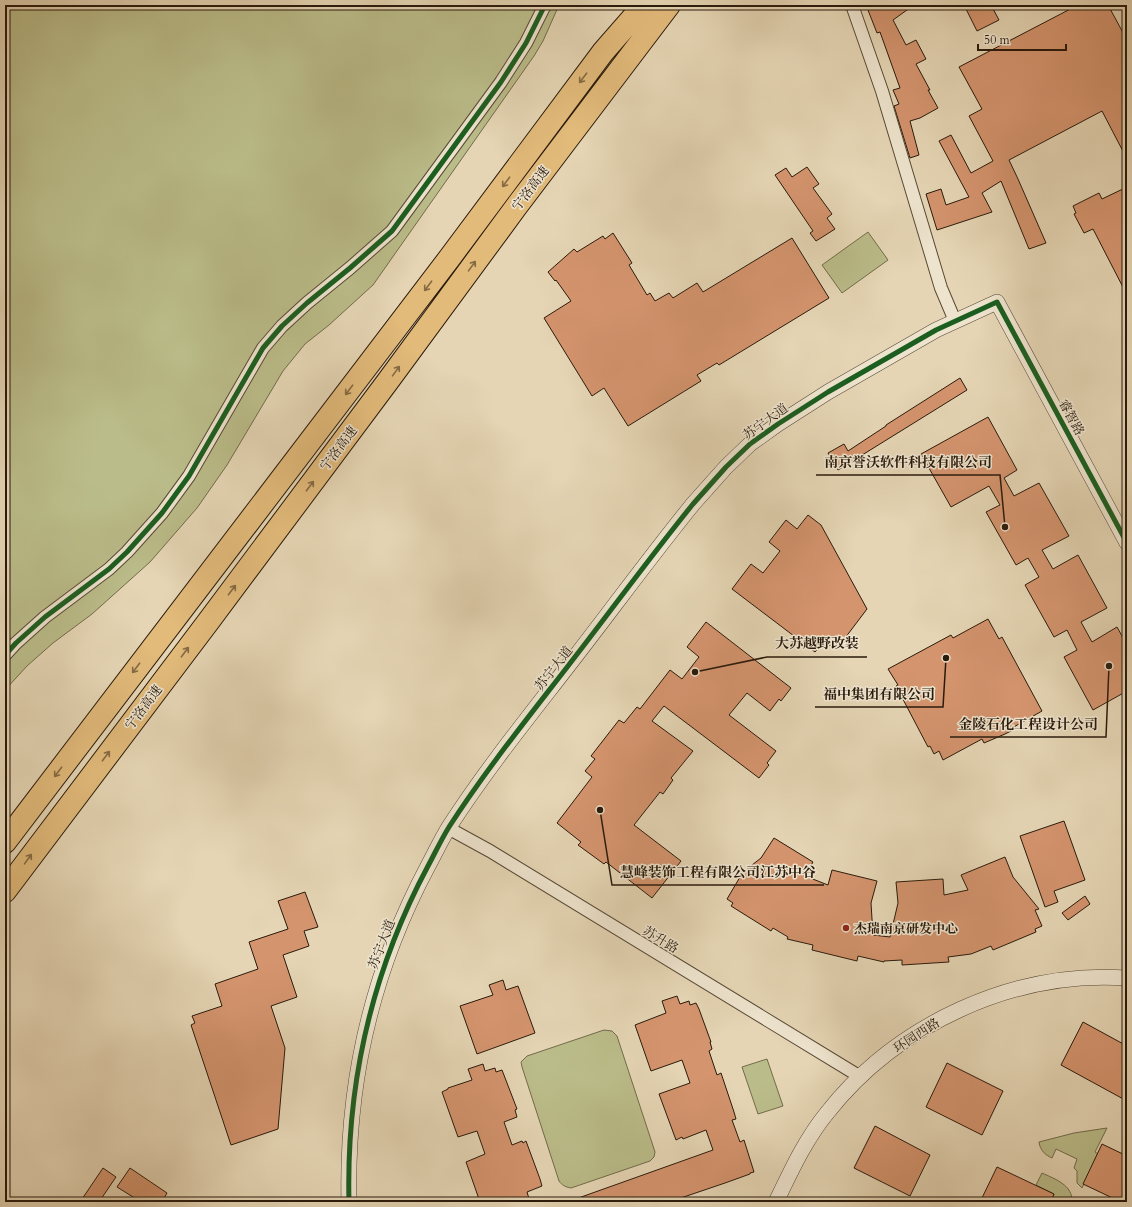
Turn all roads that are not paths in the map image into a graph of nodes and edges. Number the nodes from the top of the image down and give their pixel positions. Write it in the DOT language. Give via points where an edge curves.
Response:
graph roads {
  1 [pos="545,5"];
  2 [pos="623,5"];
  3 [pos="644,5"];
  4 [pos="669,5"];
  5 [pos="684,5"];
  6 [pos="852,5"];
  7 [pos="643,38"];
  8 [pos="603,52"];
  9 [pos="997,302"];
  10 [pos="955,321"];
  11 [pos="1127,543"];
  12 [pos="5,655"];
  13 [pos="448,828"];
  14 [pos="5,842"];
  15 [pos="5,891"];
  16 [pos="1127,978"];
  17 [pos="859,1076"];
  18 [pos="349,1202"];
  19 [pos="776,1202"];
  1 -- 12 [label="street" via="526,43 500,82 392,231 282,326 263,348 189,476 162,513 128,552 45,617"];
  2 -- 8 [label="highway"];
  3 -- 8 [label="highway, 宁洛高速"];
  4 -- 7 [label="highway, 宁洛高速"];
  5 -- 7 [label="highway"];
  6 -- 10 [label="street" via="882,91 941,288"];
  15 -- 7 [label="highway, 宁洛高速, one-way"];
  8 -- 14 [label="highway, 宁洛高速, one-way"];
  9 -- 10 [label="street, 苏宁大道"];
  9 -- 11 [label="street, 睿智路"];
  10 -- 13 [label="street, 苏宁大道" via="828,392 750,444 726,467 660,544 494,762"];
  13 -- 17 [label="street, 苏升路" via="490,851"];
  13 -- 18 [label="street, 苏宁大道" via="400,923 380,979 362,1046 351,1118"];
  16 -- 17 [label="street, 环园西路" via="1077,979 1037,984 986,998 947,1015 910,1036"];
  17 -- 19 [label="street, 环园西路" via="809,1138"];
}
